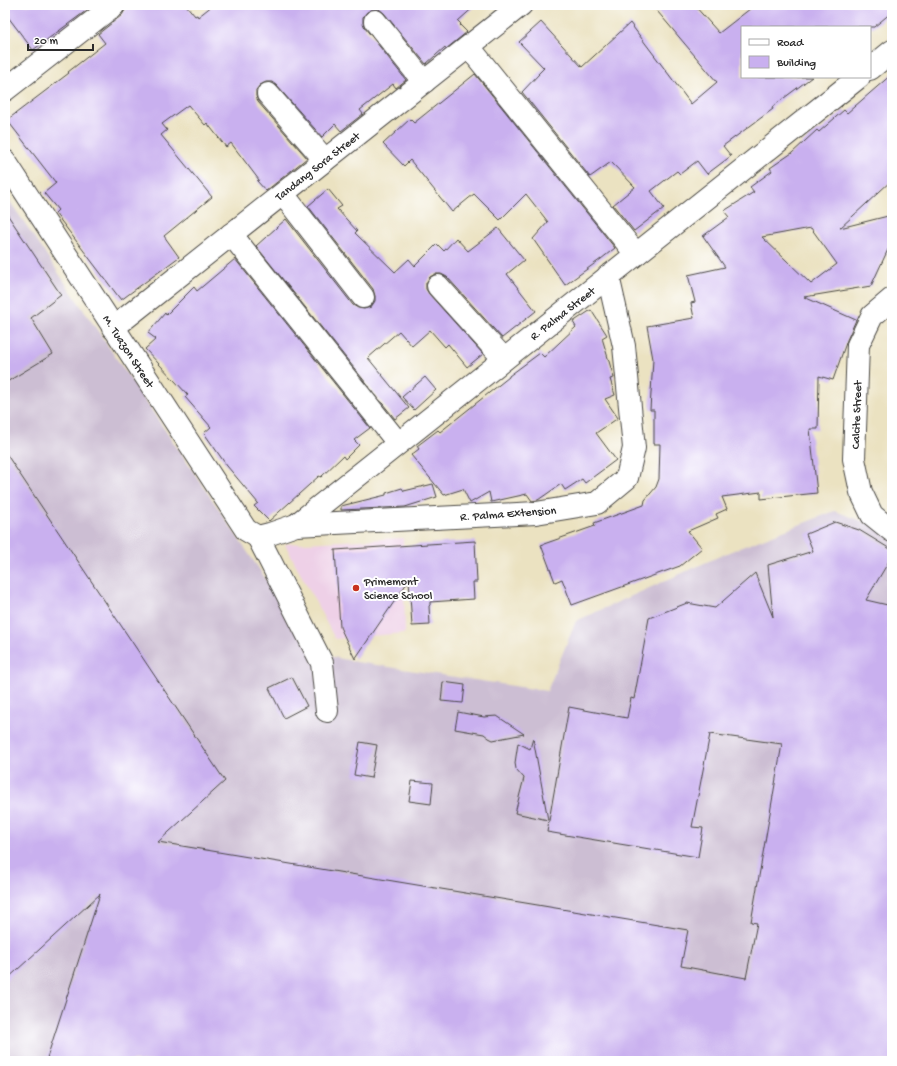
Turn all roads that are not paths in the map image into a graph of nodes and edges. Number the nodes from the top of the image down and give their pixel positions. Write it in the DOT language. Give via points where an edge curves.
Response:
graph roads {
  1 [pos="114,5"];
  2 [pos="521,5"];
  3 [pos="375,21"];
  4 [pos="469,47"];
  5 [pos="892,51"];
  6 [pos="871,68"];
  7 [pos="859,78"];
  8 [pos="424,82"];
  9 [pos="5,90"];
  10 [pos="268,94"];
  11 [pos="325,160"];
  12 [pos="5,161"];
  13 [pos="283,194"];
  14 [pos="231,234"];
  15 [pos="636,254"];
  16 [pos="608,276"];
  17 [pos="438,286"];
  18 [pos="363,297"];
  19 [pos="892,299"];
  20 [pos="114,328"];
  21 [pos="504,359"];
  22 [pos="398,443"];
  23 [pos="296,524"];
  24 [pos="892,531"];
  25 [pos="258,537"];
  26 [pos="327,711"];
  1 -- 9 [label="street"];
  2 -- 4 [label="street, Tandang Sora Street"];
  3 -- 8 [label="street"];
  4 -- 8 [label="street, Tandang Sora Street"];
  4 -- 15 [label="street"];
  5 -- 6 [label="street"];
  7 -- 15 [label="street, R. Palma Street"];
  8 -- 11 [label="street, Tandang Sora Street"];
  10 -- 11 [label="street"];
  11 -- 13 [label="street, Tandang Sora Street"];
  12 -- 20 [label="street, M. Tuazon Street"];
  13 -- 14 [label="street, Tandang Sora Street"];
  13 -- 18 [label="street"];
  14 -- 20 [label="street, Tandang Sora Street"];
  14 -- 22 [label="street"];
  15 -- 16 [label="street, R. Palma Street"];
  16 -- 21 [label="street, R. Palma Street"];
  16 -- 23 [label="street, R. Palma Extension" via="624,346 634,448 626,478 597,503 536,513"];
  17 -- 21 [label="street"];
  19 -- 24 [label="street, Calcite Street" via="872,316 858,345 854,459 861,492 872,515"];
  20 -- 25 [label="street, M. Tuazon Street" via="246,530"];
  21 -- 22 [label="street, R. Palma Street"];
  22 -- 23 [label="street, R. Palma Street"];
  23 -- 25 [label="street, R. Palma Street"];
  25 -- 26 [label="street" via="322,663"];
}
